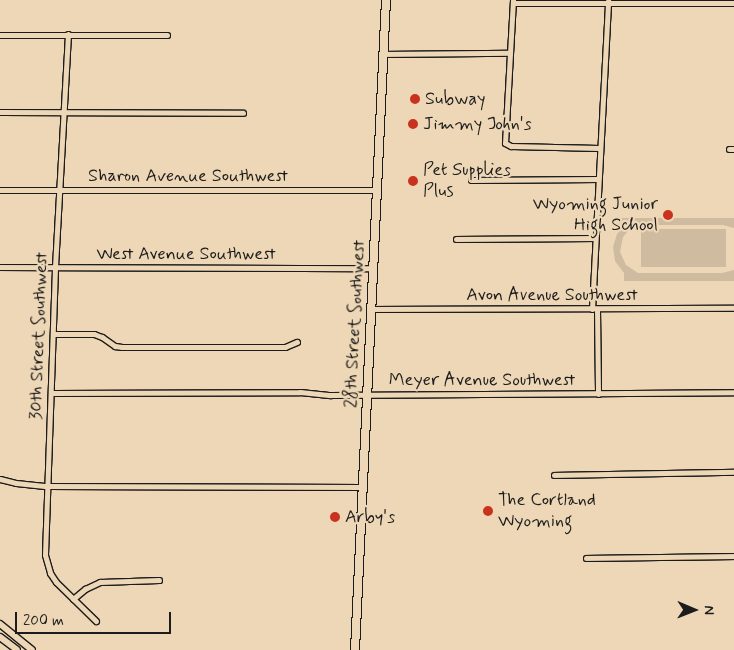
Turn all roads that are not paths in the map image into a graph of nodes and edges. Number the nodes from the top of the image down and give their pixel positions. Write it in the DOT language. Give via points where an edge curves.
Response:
graph roads {
  1 [pos="386,0"];
  2 [pos="698,1"];
  3 [pos="513,2"];
  4 [pos="608,2"];
  5 [pos="734,2"];
  6 [pos="68,34"];
  7 [pos="0,35"];
  8 [pos="167,35"];
  9 [pos="510,53"];
  10 [pos="383,54"];
  11 [pos="0,112"];
  12 [pos="64,113"];
  13 [pos="243,113"];
  14 [pos="600,148"];
  15 [pos="598,179"];
  16 [pos="472,180"];
  17 [pos="0,190"];
  18 [pos="60,190"];
  19 [pos="376,190"];
  20 [pos="456,238"];
  21 [pos="594,238"];
  22 [pos="0,267"];
  23 [pos="56,268"];
  24 [pos="372,268"];
  25 [pos="594,308"];
  26 [pos="734,308"];
  27 [pos="370,309"];
  28 [pos="53,334"];
  29 [pos="297,342"];
  30 [pos="734,392"];
  31 [pos="50,393"];
  32 [pos="598,394"];
  33 [pos="366,395"];
  34 [pos="734,472"];
  35 [pos="554,475"];
  36 [pos="0,479"];
  37 [pos="47,486"];
  38 [pos="362,487"];
  39 [pos="734,556"];
  40 [pos="586,558"];
  41 [pos="160,580"];
  42 [pos="73,599"];
  43 [pos="96,621"];
  44 [pos="0,624"];
  45 [pos="0,637"];
  46 [pos="17,650"];
  47 [pos="32,650"];
  48 [pos="355,650"];
  1 -- 10 [label="main road, 28th Street Southwest"];
  2 -- 4 [label="street"];
  2 -- 5 [label="street"];
  3 -- 4 [label="street"];
  3 -- 9 [label="street"];
  4 -- 14 [label="street"];
  6 -- 7 [label="street"];
  6 -- 8 [label="street"];
  6 -- 12 [label="street, 30th Street Southwest"];
  9 -- 10 [label="street"];
  9 -- 14 [label="street" via="505,143 511,146"];
  10 -- 19 [label="main road, 28th Street Southwest"];
  11 -- 12 [label="street"];
  12 -- 13 [label="street"];
  12 -- 18 [label="street, 30th Street Southwest"];
  14 -- 15 [label="street"];
  15 -- 16 [label="street"];
  15 -- 21 [label="street"];
  17 -- 18 [label="street, Sharon Avenue Southwest"];
  18 -- 19 [label="street, Sharon Avenue Southwest"];
  18 -- 23 [label="street, 30th Street Southwest"];
  19 -- 24 [label="main road, 28th Street Southwest"];
  20 -- 21 [label="street"];
  21 -- 25 [label="street"];
  22 -- 23 [label="street, West Avenue Southwest"];
  23 -- 24 [label="street, West Avenue Southwest"];
  23 -- 28 [label="street, 30th Street Southwest"];
  24 -- 27 [label="main road, 28th Street Southwest"];
  25 -- 26 [label="street, Avon Avenue Southwest"];
  25 -- 27 [label="street, Avon Avenue Southwest"];
  25 -- 32 [label="street"];
  27 -- 33 [label="main road, 28th Street Southwest"];
  28 -- 29 [label="street" via="94,334 122,347 285,347"];
  28 -- 31 [label="street, 30th Street Southwest"];
  30 -- 32 [label="street, Meyer Avenue Southwest"];
  31 -- 33 [label="street, Meyer Avenue Southwest" via="300,392"];
  31 -- 37 [label="street, 30th Street Southwest"];
  32 -- 33 [label="street, Meyer Avenue Southwest"];
  33 -- 38 [label="main road, 28th Street Southwest"];
  34 -- 35 [label="street"];
  36 -- 37 [label="street"];
  37 -- 38 [label="street"];
  37 -- 42 [label="street, 30th Street Southwest" via="47,563 56,582"];
  38 -- 48 [label="main road, 28th Street Southwest"];
  39 -- 40 [label="street"];
  41 -- 42 [label="street" via="100,582"];
  42 -- 43 [label="street, 30th Street Southwest"];
  44 -- 47 [label="street"];
  45 -- 46 [label="street"];
}
